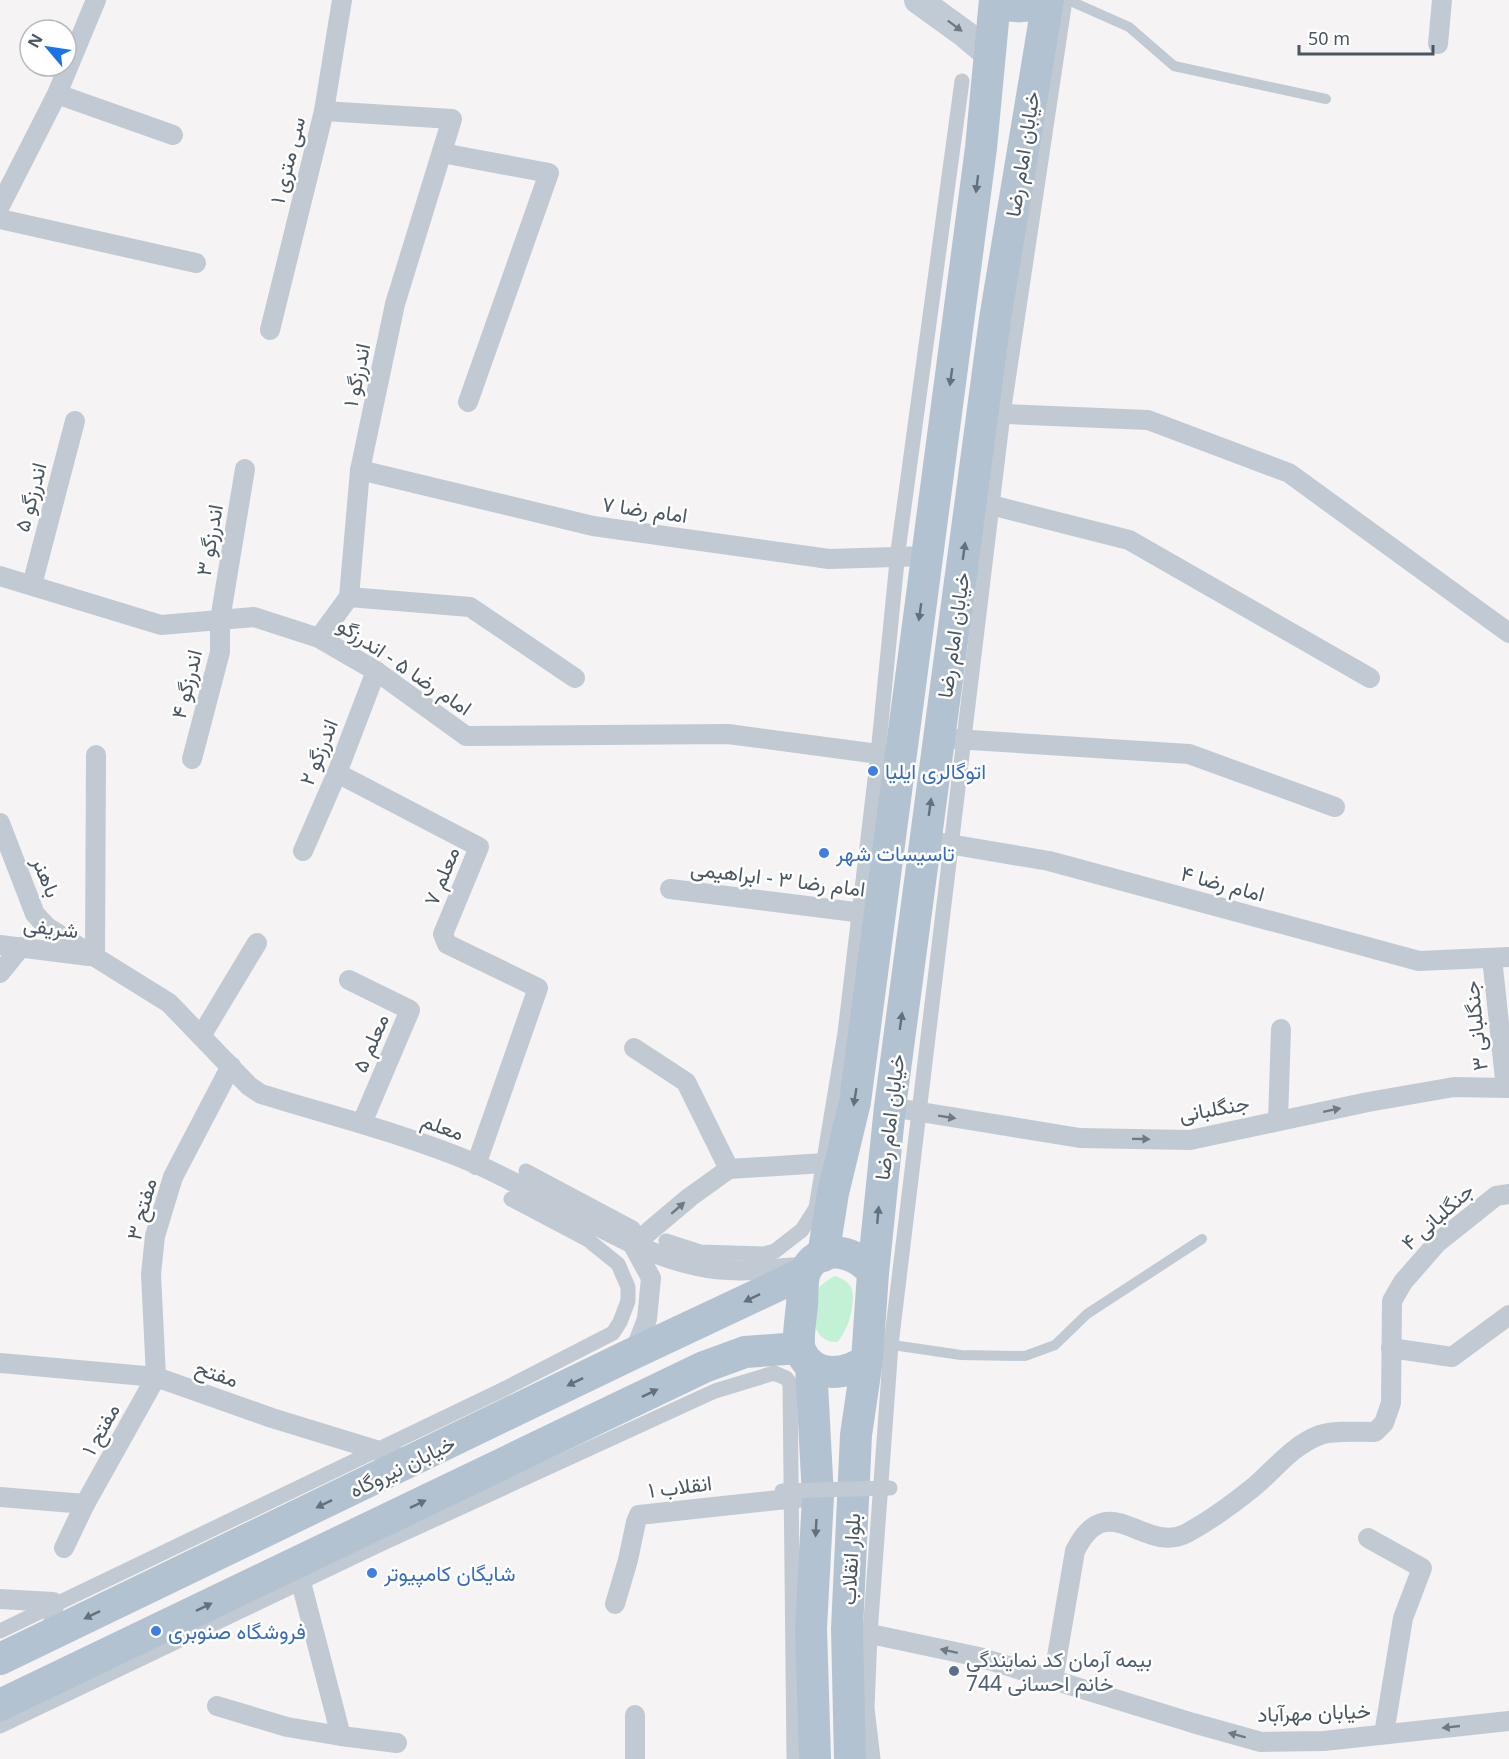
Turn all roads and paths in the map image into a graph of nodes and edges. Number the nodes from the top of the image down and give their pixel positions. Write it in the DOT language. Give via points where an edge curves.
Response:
graph roads {
  1 [pos="96,0"];
  2 [pos="342,0"];
  3 [pos="918,0"];
  4 [pos="997,0"];
  5 [pos="1040,0"];
  6 [pos="1048,0"];
  7 [pos="1066,0"];
  8 [pos="1442,0"];
  9 [pos="1438,44"];
  10 [pos="990,56"];
  11 [pos="1036,67"];
  12 [pos="962,81"];
  13 [pos="57,94"];
  14 [pos="1326,99"];
  15 [pos="324,111"];
  16 [pos="173,135"];
  17 [pos="981,148"];
  18 [pos="442,153"];
  19 [pos="0,206"];
  20 [pos="0,219"];
  21 [pos="196,263"];
  22 [pos="270,330"];
  23 [pos="468,402"];
  24 [pos="993,413"];
  25 [pos="75,421"];
  26 [pos="245,469"];
  27 [pos="360,470"];
  28 [pos="981,503"];
  29 [pos="928,556"];
  30 [pos="897,557"];
  31 [pos="0,576"];
  32 [pos="32,585"];
  33 [pos="349,597"];
  34 [pos="220,620"];
  35 [pos="1509,633"];
  36 [pos="319,638"];
  37 [pos="376,671"];
  38 [pos="575,678"];
  39 [pos="1370,678"];
  40 [pos="951,738"];
  41 [pos="96,755"];
  42 [pos="889,755"];
  43 [pos="192,759"];
  44 [pos="337,773"];
  45 [pos="1335,807"];
  46 [pos="0,824"];
  47 [pos="938,842"];
  48 [pos="303,851"];
  49 [pos="670,889"];
  50 [pos="869,914"];
  51 [pos="257,943"];
  52 [pos="0,945"];
  53 [pos="21,948"];
  54 [pos="95,957"];
  55 [pos="1501,958"];
  56 [pos="0,973"];
  57 [pos="349,980"];
  58 [pos="1281,1029"];
  59 [pos="201,1036"];
  60 [pos="634,1048"];
  61 [pos="231,1066"];
  62 [pos="1508,1088"];
  63 [pos="904,1109"];
  64 [pos="1278,1121"];
  65 [pos="362,1123"];
  66 [pos="477,1165"];
  67 [pos="834,1166"];
  68 [pos="729,1169"];
  69 [pos="526,1172"];
  70 [pos="882,1172"];
  71 [pos="1509,1194"];
  72 [pos="511,1199"];
  73 [pos="633,1237"];
  74 [pos="1202,1239"];
  75 [pos="666,1241"];
  76 [pos="811,1266"];
  77 [pos="873,1273"];
  78 [pos="1509,1315"];
  79 [pos="686,1330"];
  80 [pos="1391,1348"];
  81 [pos="875,1349"];
  82 [pos="633,1353"];
  83 [pos="805,1357"];
  84 [pos="0,1363"];
  85 [pos="704,1367"];
  86 [pos="156,1377"];
  87 [pos="815,1434"];
  88 [pos="856,1435"];
  89 [pos="376,1450"];
  90 [pos="412,1461"];
  91 [pos="890,1488"];
  92 [pos="797,1495"];
  93 [pos="0,1497"];
  94 [pos="85,1504"];
  95 [pos="1368,1538"];
  96 [pos="64,1548"];
  97 [pos="299,1573"];
  98 [pos="138,1593"];
  99 [pos="0,1599"];
  100 [pos="615,1604"];
  101 [pos="53,1620"];
  102 [pos="156,1630"];
  103 [pos="0,1631"];
  104 [pos="858,1631"];
  105 [pos="0,1659"];
  106 [pos="1053,1680"];
  107 [pos="0,1705"];
  108 [pos="217,1706"];
  109 [pos="635,1715"];
  110 [pos="1509,1721"];
  111 [pos="0,1726"];
  112 [pos="1384,1734"];
  113 [pos="341,1736"];
  114 [pos="397,1743"];
  115 [pos="1259,1750"];
  116 [pos="635,1759"];
  117 [pos="794,1759"];
  118 [pos="814,1759"];
  119 [pos="850,1759"];
  120 [pos="873,1759"];
  121 [pos="1272,1759"];
  1 -- 13 [label="street"];
  2 -- 15 [label="street, سی متری ۱"];
  3 -- 10 [label="main road, one-way"];
  4 -- 5 [label="main road" via="1015,6"];
  4 -- 10 [label="main road, خیابان امام رضا"];
  6 -- 11 [label="main road, خیابان امام رضا"];
  7 -- 14 [label="lane" via="1130,27 1174,66"];
  7 -- 24 [label="street"];
  8 -- 9 [label="street"];
  10 -- 17 [label="main road, خیابان امام رضا"];
  11 -- 17 [label="main road" via="1017,56 1006,58 1000,66"];
  11 -- 24 [label="main road, خیابان امام رضا" via="995,319"];
  12 -- 30 [label="street"];
  13 -- 16 [label="street"];
  13 -- 19 [label="street"];
  15 -- 18 [label="street, اندرزگو ۱" via="452,119"];
  15 -- 22 [label="street, سی متری ۱"];
  17 -- 29 [label="main road, خیابان امام رضا, one-way"];
  18 -- 23 [label="street" via="549,173"];
  18 -- 27 [label="street, اندرزگو ۱" via="395,304"];
  20 -- 21 [label="street"];
  24 -- 28 [label="main road, خیابان امام رضا"];
  24 -- 35 [label="street" via="1148,420 1289,473"];
  25 -- 32 [label="street, اندرزگو ۵"];
  26 -- 34 [label="street, اندرزگو ۳"];
  27 -- 30 [label="street, امام رضا ۷" via="593,526 829,559"];
  27 -- 33 [label="street, اندرزگو ۱"];
  28 -- 39 [label="street" via="1129,540"];
  28 -- 40 [label="main road, خیابان امام رضا"];
  29 -- 30 [label="street, امام رضا ۷"];
  29 -- 42 [label="main road, خیابان امام رضا, one-way"];
  30 -- 42 [label="street"];
  31 -- 32 [label="street, امام رضا ۵ - اندرزگو"];
  32 -- 34 [label="street, امام رضا ۵ - اندرزگو" via="161,625"];
  33 -- 36 [label="street"];
  33 -- 38 [label="street" via="470,607"];
  34 -- 36 [label="street, امام رضا ۵ - اندرزگو" via="254,617"];
  34 -- 43 [label="street, اندرزگو ۴" via="220,652"];
  36 -- 37 [label="street, امام رضا ۵ - اندرزگو"];
  37 -- 42 [label="street, امام رضا ۵ - اندرزگو" via="466,736 728,734"];
  37 -- 44 [label="street, اندرزگو ۲"];
  40 -- 45 [label="street" via="1189,754"];
  40 -- 47 [label="main road, خیابان امام رضا"];
  41 -- 54 [label="street"];
  42 -- 50 [label="main road, خیابان امام رضا"];
  44 -- 48 [label="street, اندرزگو ۲"];
  44 -- 66 [label="street, معلم ۷" via="479,847 443,934 447,944 538,988"];
  46 -- 54 [label="street, باهنر" via="35,914 47,927"];
  47 -- 55 [label="street, امام رضا ۴" via="1049,861 1419,961"];
  47 -- 63 [label="main road, خیابان امام رضا"];
  49 -- 50 [label="street, امام رضا ۳ - ابراهیمی"];
  50 -- 67 [label="main road, خیابان امام رضا" via="855,1102"];
  51 -- 59 [label="street"];
  52 -- 53 [label="street, شریفی"];
  53 -- 54 [label="street, شریفی"];
  53 -- 56 [label="street"];
  54 -- 59 [label="street, معلم" via="169,1003"];
  55 -- 62 [label="street, جنگلبانی ۳"];
  57 -- 65 [label="street, معلم ۵" via="410,1010"];
  58 -- 64 [label="street"];
  59 -- 61 [label="street, معلم"];
  60 -- 68 [label="street" via="686,1082"];
  61 -- 65 [label="street, معلم" via="261,1094"];
  61 -- 86 [label="street, مفتح ۳" via="173,1177 155,1236 151,1274"];
  64 -- 62 [label="street, جنگلبانی, one-way" via="1454,1087"];
  63 -- 64 [label="street, جنگلبانی, one-way" via="1080,1138 1190,1140"];
  63 -- 70 [label="main road, خیابان امام رضا"];
  63 -- 81 [label="street"];
  65 -- 66 [label="street, معلم"];
  66 -- 73 [label="street, معلم"];
  67 -- 68 [label="street"];
  67 -- 70 [label="main road" via="847,1179 860,1183"];
  67 -- 75 [label="street" via="802,1230 775,1251 721,1254"];
  67 -- 76 [label="main road, خیابان امام رضا"];
  73 -- 68 [label="street, one-way"];
  69 -- 73 [label="street"];
  77 -- 70 [label="main road, خیابان امام رضا, one-way"];
  71 -- 80 [label="street, جنگلبانی ۴" via="1496,1196 1437,1243 1403,1282 1392,1300"];
  72 -- 89 [label="street" via="587,1239 618,1264 628,1287 620,1322 613,1333"];
  73 -- 76 [label="street, معلم" via="699,1267 741,1270"];
  73 -- 82 [label="street" via="651,1278 647,1319"];
  74 -- 81 [label="lane" via="1087,1314 1055,1345 1026,1356"];
  76 -- 77 [label="main road" via="830,1253 847,1254 862,1261"];
  76 -- 79 [label="main road, خیابان نیروگاه, one-way"];
  76 -- 83 [label="main road, خیابان امام رضا"];
  77 -- 81 [label="main road, خیابان امام رضا"];
  78 -- 80 [label="street" via="1452,1357"];
  79 -- 82 [label="main road, خیابان نیروگاه"];
  79 -- 85 [label="main road" via="700,1337 704,1344"];
  80 -- 106 [label="street, جنگلبانی ۴" via="1391,1403 1384,1423 1375,1432 1321,1434 1293,1450 1256,1485 1184,1535 1163,1537 1106,1521 1093,1526 1075,1551"];
  81 -- 83 [label="main road, خیابان نیروگاه" via="858,1366 840,1372 830,1373"];
  81 -- 88 [label="main road, بلوار انقلاب"];
  81 -- 104 [label="street"];
  82 -- 90 [label="main road, خیابان نیروگاه, one-way"];
  83 -- 85 [label="main road, خیابان نیروگاه" via="745,1352"];
  83 -- 87 [label="main road, بلوار انقلاب"];
  84 -- 86 [label="street, مفتح"];
  97 -- 85 [label="main road, خیابان نیروگاه, one-way"];
  86 -- 89 [label="street, مفتح"];
  86 -- 94 [label="street, مفتح ۱"];
  87 -- 88 [label="main road" via="822,1421 836,1416 850,1422"];
  87 -- 92 [label="main road, بلوار انقلاب"];
  88 -- 104 [label="main road, بلوار انقلاب"];
  89 -- 90 [label="street, مفتح"];
  89 -- 101 [label="street"];
  90 -- 98 [label="main road, خیابان نیروگاه, one-way"];
  91 -- 92 [label="street, bridge"];
  92 -- 97 [label="street" via="790,1383 774,1373 715,1390 381,1544"];
  92 -- 100 [label="street, انقلاب ۱" via="639,1515"];
  92 -- 117 [label="street"];
  92 -- 118 [label="main road, بلوار انقلاب, one-way" via="811,1628"];
  93 -- 94 [label="street"];
  94 -- 96 [label="street, مفتح ۱"];
  95 -- 112 [label="street" via="1422,1568 1403,1618"];
  102 -- 97 [label="main road, خیابان نیروگاه, one-way"];
  97 -- 111 [label="street"];
  97 -- 113 [label="street"];
  98 -- 101 [label="main road, خیابان نیروگاه, one-way"];
  98 -- 102 [label="main road"];
  99 -- 101 [label="street" via="52,1602"];
  101 -- 103 [label="street"];
  101 -- 105 [label="main road, خیابان نیروگاه"];
  102 -- 107 [label="main road, خیابان نیروگاه"];
  106 -- 104 [label="street, خیابان مهرآباد, one-way" via="979,1657"];
  104 -- 119 [label="main road, بلوار انقلاب"];
  104 -- 120 [label="street"];
  115 -- 106 [label="street, خیابان مهرآباد, one-way"];
  108 -- 113 [label="street" via="287,1727"];
  109 -- 116 [label="street"];
  110 -- 112 [label="street, خیابان مهرآباد, one-way"];
  112 -- 115 [label="street, خیابان مهرآباد"];
  113 -- 114 [label="street"];
  115 -- 121 [label="street"];
}
